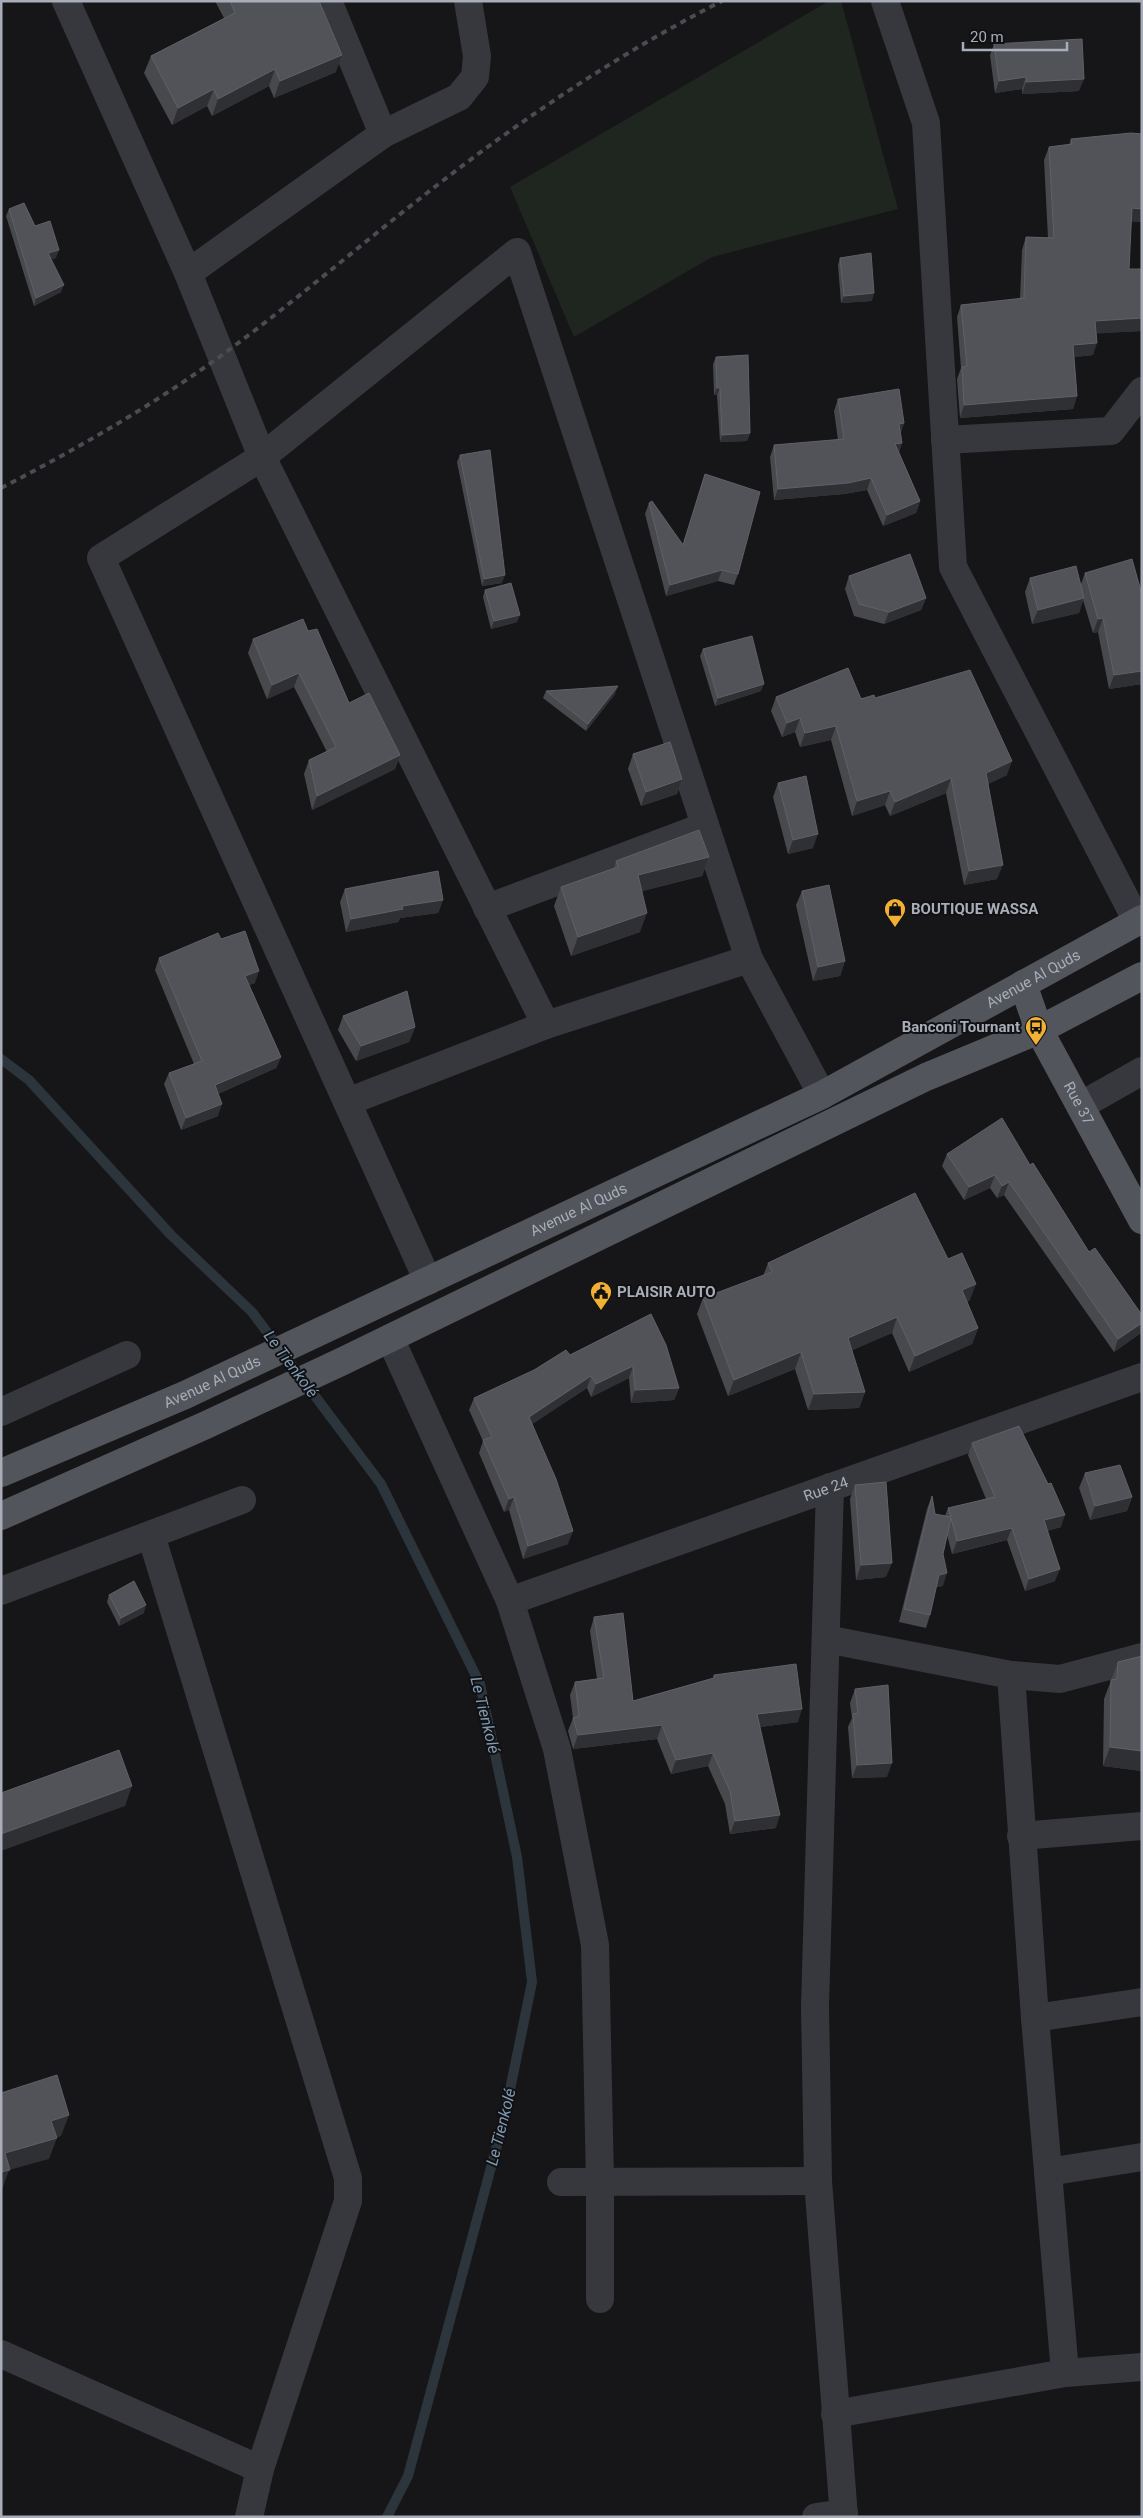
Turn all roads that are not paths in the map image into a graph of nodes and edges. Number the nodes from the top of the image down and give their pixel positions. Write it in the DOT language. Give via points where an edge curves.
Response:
graph roads {
  1 [pos="66,1"];
  2 [pos="328,1"];
  3 [pos="468,1"];
  4 [pos="885,1"];
  5 [pos="383,134"];
  6 [pos="188,273"];
  7 [pos="1142,391"];
  8 [pos="945,440"];
  9 [pos="262,457"];
  10 [pos="705,826"];
  11 [pos="487,908"];
  12 [pos="1140,920"];
  13 [pos="749,959"];
  14 [pos="1142,976"];
  15 [pos="1023,984"];
  16 [pos="546,1025"];
  17 [pos="1039,1030"];
  18 [pos="1142,1071"];
  19 [pos="822,1095"];
  20 [pos="347,1102"];
  21 [pos="1080,1106"];
  22 [pos="1142,1220"];
  23 [pos="428,1281"];
  24 [pos="390,1338"];
  25 [pos="127,1356"];
  26 [pos="1142,1377"];
  27 [pos="1,1412"];
  28 [pos="1,1473"];
  29 [pos="830,1487"];
  30 [pos="242,1500"];
  31 [pos="1,1516"];
  32 [pos="151,1534"];
  33 [pos="1,1591"];
  34 [pos="510,1601"];
  35 [pos="826,1639"];
  36 [pos="1142,1657"];
  37 [pos="1010,1675"];
  38 [pos="1142,1826"];
  39 [pos="1021,1836"];
  40 [pos="1142,2002"];
  41 [pos="1035,2018"];
  42 [pos="1142,2157"];
  43 [pos="1048,2172"];
  44 [pos="818,2181"];
  45 [pos="561,2182"];
  46 [pos="600,2182"];
  47 [pos="600,2298"];
  48 [pos="1,2354"];
  49 [pos="1142,2367"];
  50 [pos="1065,2373"];
  51 [pos="835,2414"];
  52 [pos="260,2469"];
  53 [pos="844,2515"];
  54 [pos="249,2517"];
  55 [pos="816,2517"];
  1 -- 6 [label="street"];
  2 -- 5 [label="street"];
  3 -- 5 [label="street" via="477,56 475,77 459,97"];
  4 -- 8 [label="street" via="926,123"];
  5 -- 6 [label="street"];
  6 -- 9 [label="street"];
  7 -- 8 [label="street" via="1111,431"];
  8 -- 12 [label="street" via="953,566"];
  9 -- 10 [label="street" via="516,252"];
  9 -- 11 [label="street"];
  9 -- 20 [label="street" via="101,558"];
  10 -- 11 [label="street"];
  10 -- 13 [label="street"];
  11 -- 16 [label="street"];
  12 -- 15 [label="main road, Avenue Al Quds"];
  13 -- 16 [label="street"];
  13 -- 19 [label="street"];
  14 -- 17 [label="main road"];
  15 -- 17 [label="main road, Rue 37"];
  15 -- 19 [label="main road, Avenue Al Quds"];
  16 -- 20 [label="street"];
  17 -- 21 [label="main road, Rue 37"];
  17 -- 24 [label="main road" via="926,1077"];
  18 -- 21 [label="street"];
  19 -- 23 [label="main road, Avenue Al Quds"];
  20 -- 23 [label="street"];
  21 -- 22 [label="main road, Rue 37"];
  23 -- 28 [label="main road, Avenue Al Quds" via="185,1395"];
  24 -- 31 [label="main road" via="206,1425"];
  24 -- 34 [label="street"];
  25 -- 27 [label="street"];
  26 -- 29 [label="street, Rue 24"];
  29 -- 34 [label="street, Rue 24"];
  29 -- 35 [label="street"];
  30 -- 32 [label="street"];
  32 -- 33 [label="street"];
  32 -- 52 [label="street" via="348,2178 348,2201"];
  34 -- 46 [label="street" via="557,1749 595,1945"];
  35 -- 37 [label="street"];
  35 -- 44 [label="street" via="815,2006"];
  36 -- 37 [label="street" via="1060,1679"];
  37 -- 39 [label="street"];
  38 -- 39 [label="street"];
  39 -- 41 [label="street"];
  40 -- 41 [label="street"];
  41 -- 43 [label="street"];
  42 -- 43 [label="street"];
  43 -- 50 [label="street"];
  44 -- 46 [label="street"];
  44 -- 51 [label="street"];
  45 -- 46 [label="street"];
  46 -- 47 [label="street"];
  48 -- 52 [label="street"];
  49 -- 50 [label="street"];
  50 -- 51 [label="street"];
  51 -- 53 [label="street"];
  52 -- 54 [label="street"];
  53 -- 55 [label="street"];
}
